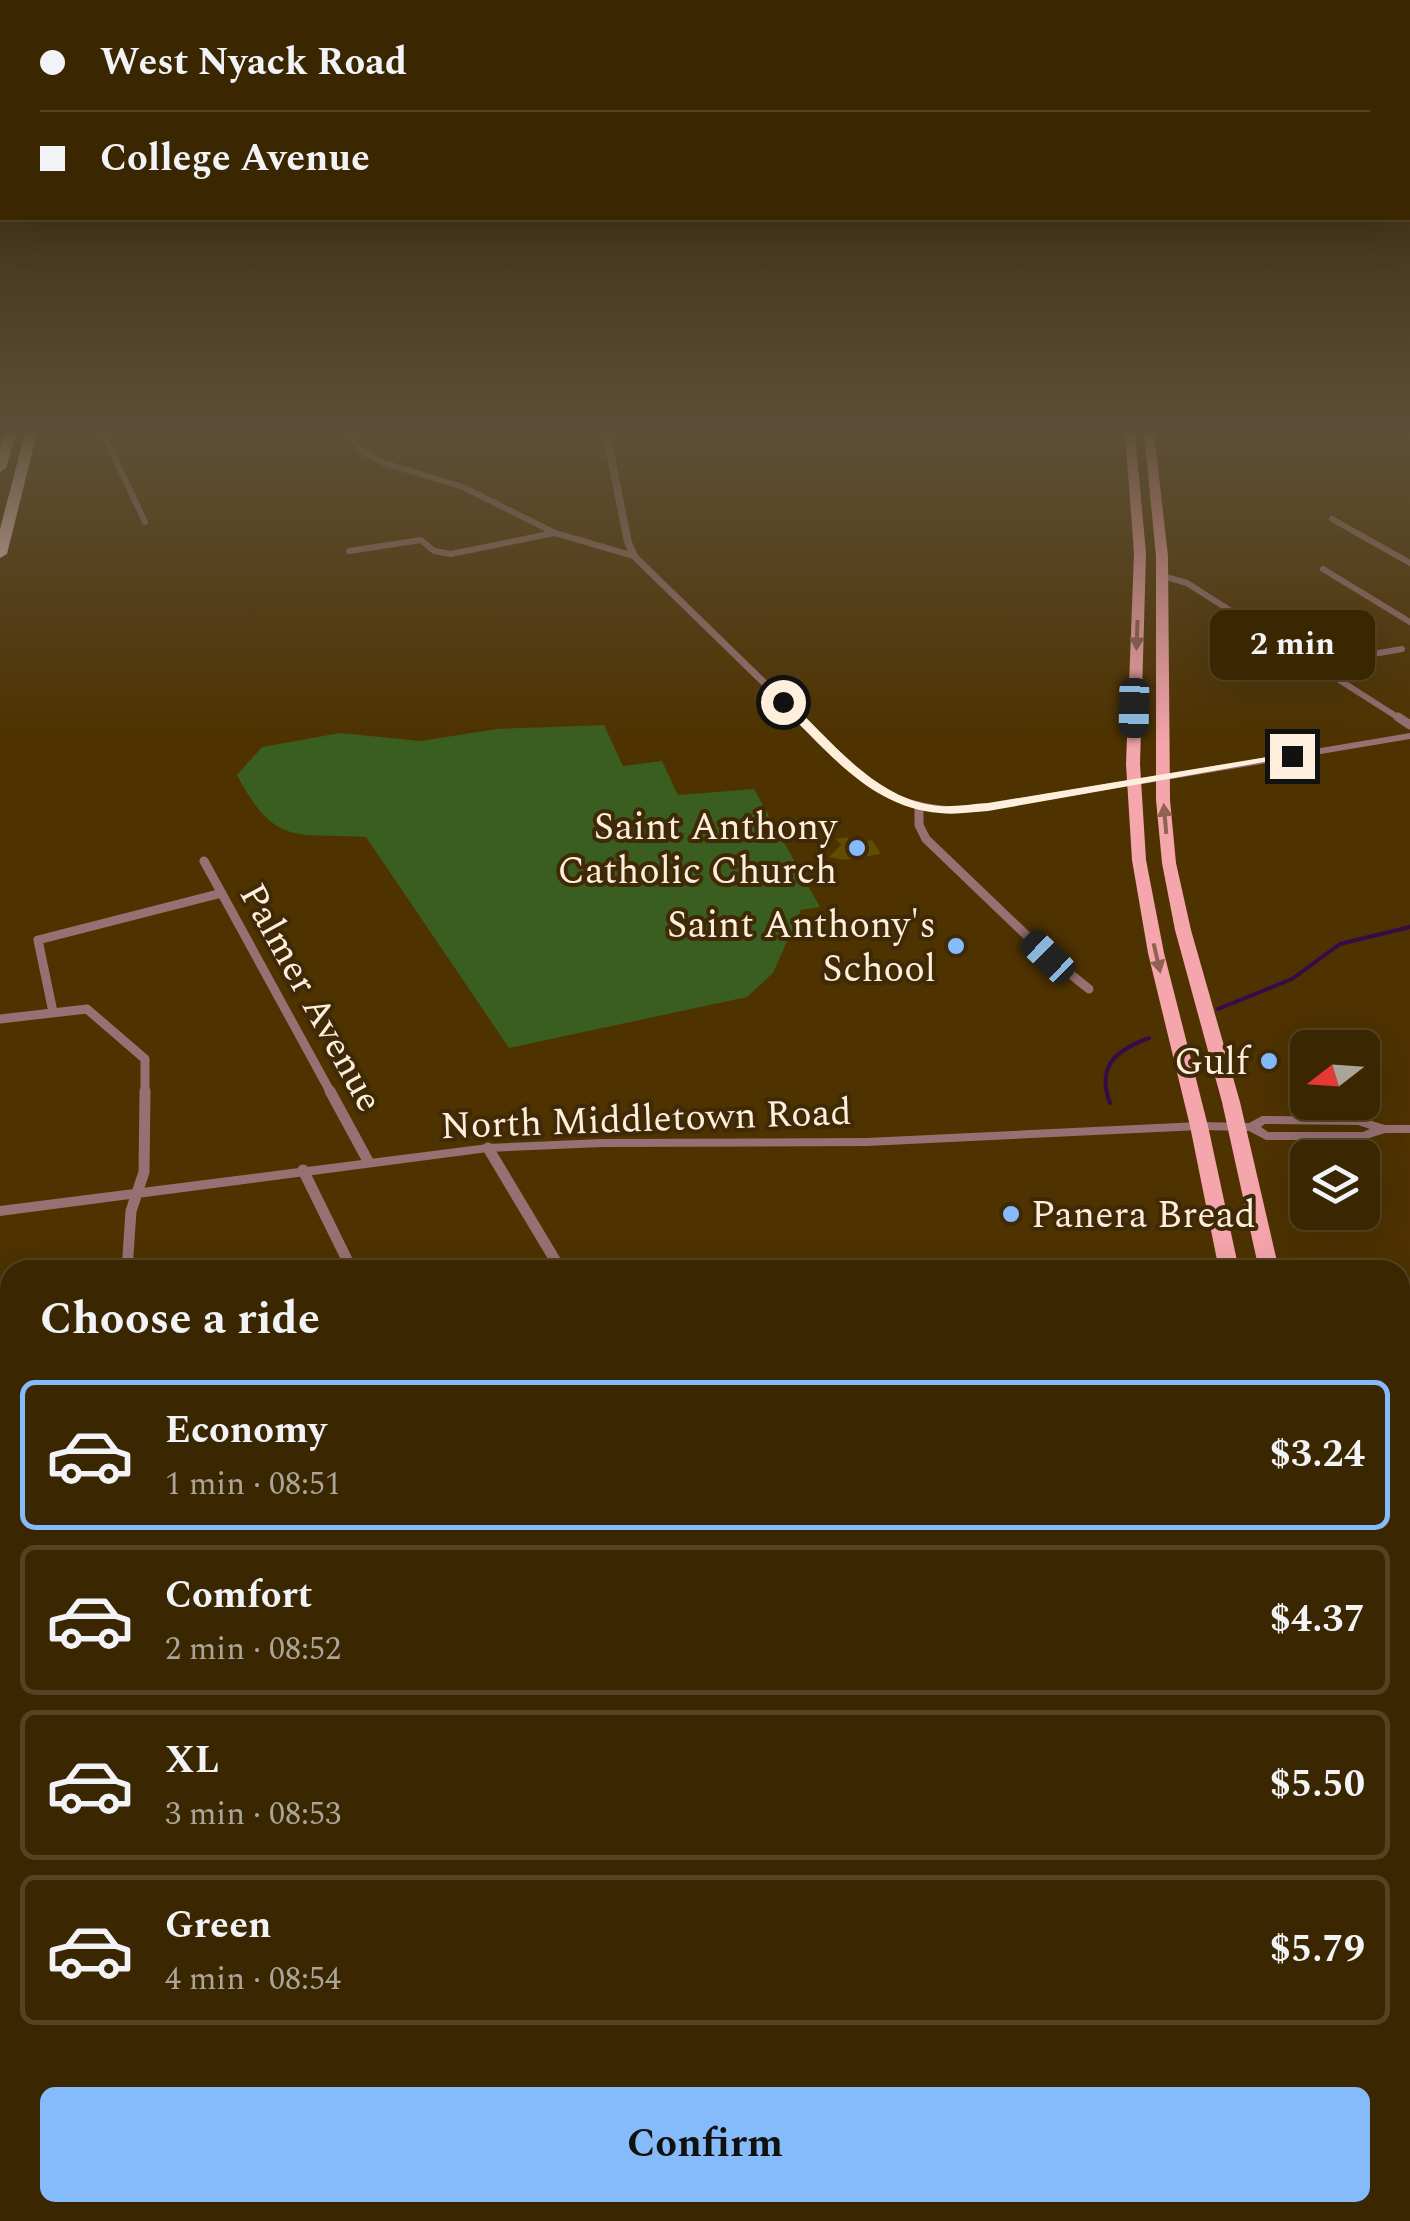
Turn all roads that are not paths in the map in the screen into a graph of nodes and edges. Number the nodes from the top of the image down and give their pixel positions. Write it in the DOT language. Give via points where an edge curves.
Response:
graph roads {
  1 [pos="537,537"];
  2 [pos="568,537"];
  3 [pos="627,537"];
  4 [pos="1139,537"];
  5 [pos="1158,537"];
  6 [pos="1364,537"];
  7 [pos="349,551"];
  8 [pos="634,556"];
  9 [pos="1410,562"];
  10 [pos="1323,569"];
  11 [pos="1162,576"];
  12 [pos="1410,622"];
  13 [pos="1402,649"];
  14 [pos="1314,664"];
  15 [pos="1410,725"];
  16 [pos="1410,736"];
  17 [pos="1163,778"];
  18 [pos="1133,783"];
  19 [pos="919,806"];
  20 [pos="204,860"];
  21 [pos="222,893"];
  22 [pos="1088,989"];
  23 [pos="53,1012"];
  24 [pos="0,1018"];
  25 [pos="1199,1126"];
  26 [pos="1244,1126"];
  27 [pos="1410,1129"];
  28 [pos="488,1148"];
  29 [pos="368,1161"];
  30 [pos="304,1170"];
  31 [pos="140,1191"];
  32 [pos="0,1210"];
  33 [pos="128,1260"];
  34 [pos="347,1260"];
  35 [pos="555,1260"];
  36 [pos="1227,1260"];
  37 [pos="1267,1260"];
  1 -- 7 [label="street" via="451,554 421,540"];
  2 -- 8 [label="street"];
  3 -- 8 [label="street"];
  4 -- 18 [label="main road, one-way"];
  5 -- 11 [label="main road"];
  6 -- 9 [label="street"];
  8 -- 19 [label="street" via="868,783"];
  10 -- 12 [label="street"];
  11 -- 14 [label="street" via="1187,582"];
  11 -- 17 [label="main road"];
  13 -- 14 [label="street"];
  14 -- 15 [label="street"];
  16 -- 17 [label="street"];
  17 -- 18 [label="street"];
  26 -- 17 [label="main road, one-way" via="1173,884"];
  18 -- 19 [label="street" via="964,810"];
  18 -- 25 [label="main road, one-way" via="1146,904"];
  19 -- 22 [label="street" via="926,839"];
  20 -- 21 [label="street, Palmer Avenue"];
  21 -- 23 [label="street" via="38,940"];
  21 -- 29 [label="street, Palmer Avenue"];
  23 -- 24 [label="street"];
  23 -- 31 [label="street" via="94,1012 145,1059"];
  25 -- 26 [label="street, North Middletown Road"];
  25 -- 28 [label="street, North Middletown Road" via="867,1142"];
  25 -- 36 [label="main road"];
  26 -- 27 [label="street, North Middletown Road" via="1266,1136"];
  26 -- 37 [label="main road"];
  28 -- 29 [label="street, North Middletown Road"];
  28 -- 35 [label="street"];
  29 -- 30 [label="street, North Middletown Road"];
  30 -- 31 [label="street, North Middletown Road"];
  30 -- 34 [label="street"];
  31 -- 32 [label="street, North Middletown Road"];
  31 -- 33 [label="street" via="131,1211"];
}
